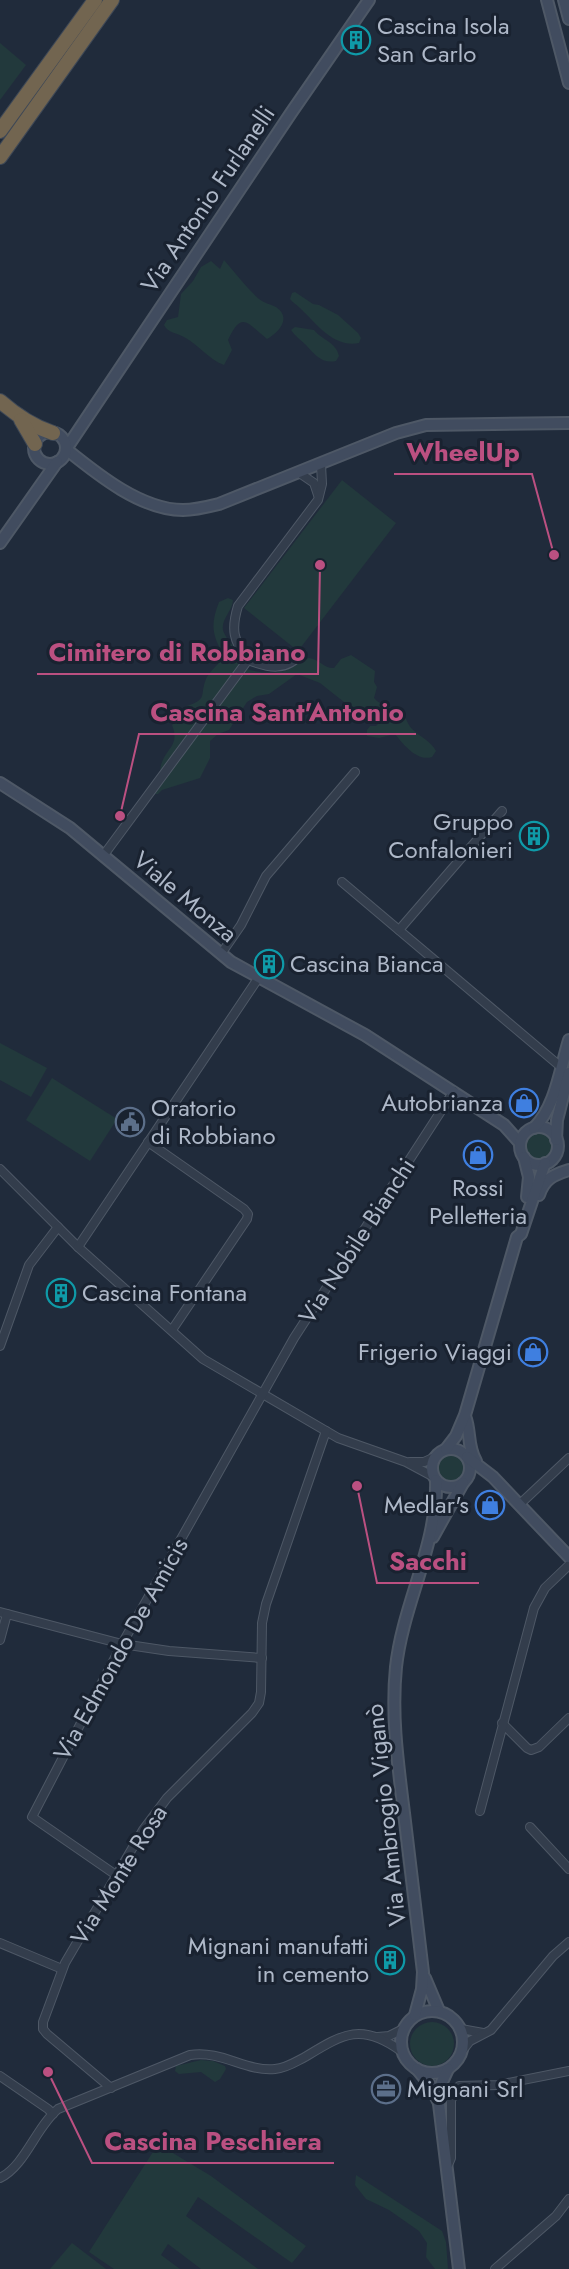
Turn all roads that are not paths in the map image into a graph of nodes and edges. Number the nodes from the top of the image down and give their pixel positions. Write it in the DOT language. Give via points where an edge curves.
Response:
graph roads {
  1 [pos="95,0"];
  2 [pos="112,0"];
  3 [pos="369,0"];
  4 [pos="547,0"];
  5 [pos="564,0"];
  6 [pos="569,19"];
  7 [pos="569,83"];
  8 [pos="0,131"];
  9 [pos="1,158"];
  10 [pos="0,401"];
  11 [pos="20,418"];
  12 [pos="83,422"];
  13 [pos="568,423"];
  14 [pos="53,433"];
  15 [pos="34,444"];
  16 [pos="61,456"];
  17 [pos="40,460"];
  18 [pos="321,464"];
  19 [pos="298,472"];
  20 [pos="37,489"];
  21 [pos="318,500"];
  22 [pos="0,543"];
  23 [pos="302,653"];
  24 [pos="248,660"];
  25 [pos="355,772"];
  26 [pos="0,783"];
  27 [pos="502,812"];
  28 [pos="103,856"];
  29 [pos="342,882"];
  30 [pos="399,930"];
  31 [pos="221,954"];
  32 [pos="259,977"];
  33 [pos="569,1040"];
  34 [pos="565,1070"];
  35 [pos="566,1089"];
  36 [pos="454,1091"];
  37 [pos="504,1125"];
  38 [pos="531,1129"];
  39 [pos="148,1142"];
  40 [pos="520,1143"];
  41 [pos="556,1145"];
  42 [pos="524,1157"];
  43 [pos="546,1162"];
  44 [pos="569,1168"];
  45 [pos="0,1169"];
  46 [pos="58,1227"];
  47 [pos="523,1227"];
  48 [pos="517,1238"];
  49 [pos="78,1247"];
  50 [pos="172,1330"];
  51 [pos="0,1346"];
  52 [pos="262,1393"];
  53 [pos="465,1415"];
  54 [pos="326,1431"];
  55 [pos="446,1449"];
  56 [pos="465,1455"];
  57 [pos="435,1457"];
  58 [pos="569,1458"];
  59 [pos="406,1462"];
  60 [pos="480,1467"];
  61 [pos="493,1477"];
  62 [pos="435,1479"];
  63 [pos="466,1481"];
  64 [pos="520,1504"];
  65 [pos="426,1551"];
  66 [pos="569,1557"];
  67 [pos="569,1565"];
  68 [pos="3,1613"];
  69 [pos="0,1640"];
  70 [pos="122,1644"];
  71 [pos="262,1658"];
  72 [pos="569,1718"];
  73 [pos="502,1723"];
  74 [pos="480,1811"];
  75 [pos="531,1827"];
  76 [pos="569,1869"];
  77 [pos="116,1875"];
  78 [pos="569,1942"];
  79 [pos="0,1943"];
  80 [pos="62,1969"];
  81 [pos="423,1972"];
  82 [pos="439,2011"];
  83 [pos="415,2015"];
  84 [pos="403,2029"];
  85 [pos="461,2029"];
  86 [pos="487,2033"];
  87 [pos="374,2037"];
  88 [pos="401,2051"];
  89 [pos="462,2051"];
  90 [pos="417,2069"];
  91 [pos="448,2069"];
  92 [pos="569,2071"];
  93 [pos="0,2076"];
  94 [pos="111,2088"];
  95 [pos="439,2104"];
  96 [pos="53,2114"];
  97 [pos="447,2167"];
  98 [pos="1,2178"];
  99 [pos="569,2199"];
  100 [pos="459,2269"];
  101 [pos="495,2269"];
  1 -- 8 [label="highway"];
  2 -- 9 [label="highway"];
  3 -- 12 [label="main road, Via Antonio Furlanelli"];
  4 -- 7 [label="main road"];
  5 -- 6 [label="main road"];
  10 -- 11 [label="highway"];
  11 -- 14 [label="highway"];
  11 -- 15 [label="highway"];
  12 -- 14 [label="main road"];
  12 -- 16 [label="main road, Via Antonio Furlanelli"];
  13 -- 18 [label="main road" via="426,425"];
  14 -- 15 [label="main road" via="42,435"];
  14 -- 16 [label="main road" via="61,437"];
  15 -- 17 [label="main road"];
  16 -- 17 [label="main road" via="48,464"];
  16 -- 19 [label="main road" via="82,462 138,499 181,510 219,504"];
  16 -- 20 [label="main road, Via Antonio Furlanelli"];
  17 -- 20 [label="main road, Via Antonio Furlanelli"];
  18 -- 19 [label="main road"];
  18 -- 21 [label="street"];
  19 -- 21 [label="street" via="315,483"];
  20 -- 22 [label="main road, Via Antonio Furlanelli"];
  21 -- 24 [label="street" via="238,606 234,634"];
  23 -- 24 [label="street" via="280,668"];
  24 -- 28 [label="street"];
  25 -- 31 [label="street" via="266,876"];
  26 -- 28 [label="main road, Viale Monza" via="65,825"];
  27 -- 30 [label="street"];
  28 -- 31 [label="main road, Viale Monza"];
  29 -- 30 [label="street"];
  30 -- 34 [label="street"];
  31 -- 32 [label="main road, Viale Monza"];
  32 -- 36 [label="main road, Viale Monza" via="365,1035"];
  32 -- 39 [label="street"];
  33 -- 34 [label="main road"];
  34 -- 35 [label="main road"];
  34 -- 38 [label="main road" via="543,1118"];
  35 -- 41 [label="main road" via="557,1120"];
  36 -- 37 [label="main road, Viale Monza"];
  36 -- 52 [label="street, Via Nobile Bianchi"];
  37 -- 38 [label="main road, Viale Monza"];
  37 -- 40 [label="main road, Viale Monza"];
  38 -- 40 [label="main road"];
  38 -- 41 [label="main road" via="548,1129"];
  39 -- 49 [label="street"];
  39 -- 50 [label="street" via="248,1214"];
  40 -- 42 [label="main road"];
  41 -- 43 [label="main road"];
  41 -- 44 [label="main road"];
  42 -- 43 [label="main road" via="535,1164"];
  42 -- 48 [label="main road" via="529,1186"];
  43 -- 44 [label="main road"];
  43 -- 47 [label="main road"];
  44 -- 47 [label="main road" via="542,1185"];
  45 -- 46 [label="street"];
  46 -- 49 [label="street"];
  46 -- 51 [label="street" via="29,1265"];
  47 -- 48 [label="main road"];
  48 -- 53 [label="main road"];
  49 -- 50 [label="street"];
  50 -- 52 [label="street" via="203,1359"];
  52 -- 54 [label="street"];
  52 -- 70 [label="street, Via Edmondo De Amicis"];
  53 -- 55 [label="main road"];
  53 -- 56 [label="main road" via="461,1439"];
  53 -- 60 [label="main road" via="471,1451"];
  54 -- 59 [label="street"];
  54 -- 71 [label="street, Via Monte Rosa" via="266,1604"];
  55 -- 56 [label="main road"];
  55 -- 57 [label="main road"];
  56 -- 60 [label="main road"];
  56 -- 63 [label="main road" via="471,1468"];
  57 -- 59 [label="street"];
  57 -- 62 [label="main road"];
  58 -- 64 [label="street"];
  59 -- 62 [label="street"];
  60 -- 61 [label="main road"];
  61 -- 63 [label="main road" via="479,1475"];
  61 -- 64 [label="main road"];
  62 -- 63 [label="main road" via="452,1488"];
  62 -- 65 [label="main road, Via Ambrogio Viganò" via="435,1509"];
  63 -- 65 [label="main road, Via Ambrogio Viganò"];
  64 -- 66 [label="main road"];
  65 -- 81 [label="main road, Via Ambrogio Viganò" via="399,1649 394,1716"];
  67 -- 73 [label="street" via="545,1588 534,1608"];
  68 -- 69 [label="street"];
  68 -- 70 [label="street"];
  70 -- 71 [label="street" via="169,1652"];
  70 -- 77 [label="street, Via Edmondo De Amicis" via="32,1817"];
  71 -- 77 [label="street, Via Monte Rosa" via="261,1692 256,1708 167,1798"];
  72 -- 73 [label="street" via="531,1750"];
  73 -- 74 [label="street"];
  75 -- 76 [label="street"];
  77 -- 80 [label="street, Via Monte Rosa"];
  78 -- 86 [label="street"];
  79 -- 80 [label="street, Via Monte Rosa"];
  80 -- 94 [label="street, Via Monte Rosa" via="43,2029"];
  81 -- 82 [label="main road, Via Ambrogio Viganò"];
  81 -- 83 [label="main road, Via Ambrogio Viganò"];
  82 -- 83 [label="main road"];
  82 -- 85 [label="main road, Via Ambrogio Viganò"];
  83 -- 84 [label="main road, Via Ambrogio Viganò"];
  84 -- 87 [label="street" via="389,2036"];
  84 -- 88 [label="main road"];
  85 -- 86 [label="street"];
  85 -- 89 [label="main road"];
  86 -- 89 [label="street"];
  87 -- 88 [label="street"];
  87 -- 94 [label="street" via="344,2034 291,2065 273,2069 210,2054 190,2055"];
  88 -- 90 [label="main road"];
  89 -- 91 [label="main road"];
  90 -- 91 [label="main road" via="432,2073"];
  90 -- 95 [label="main road"];
  91 -- 95 [label="main road"];
  92 -- 97 [label="street" via="498,2085 465,2085 456,2090 451,2100 451,2158"];
  93 -- 96 [label="street"];
  94 -- 96 [label="street"];
  95 -- 97 [label="main road"];
  96 -- 98 [label="street"];
  97 -- 100 [label="main road"];
  99 -- 101 [label="street" via="556,2216"];
}
